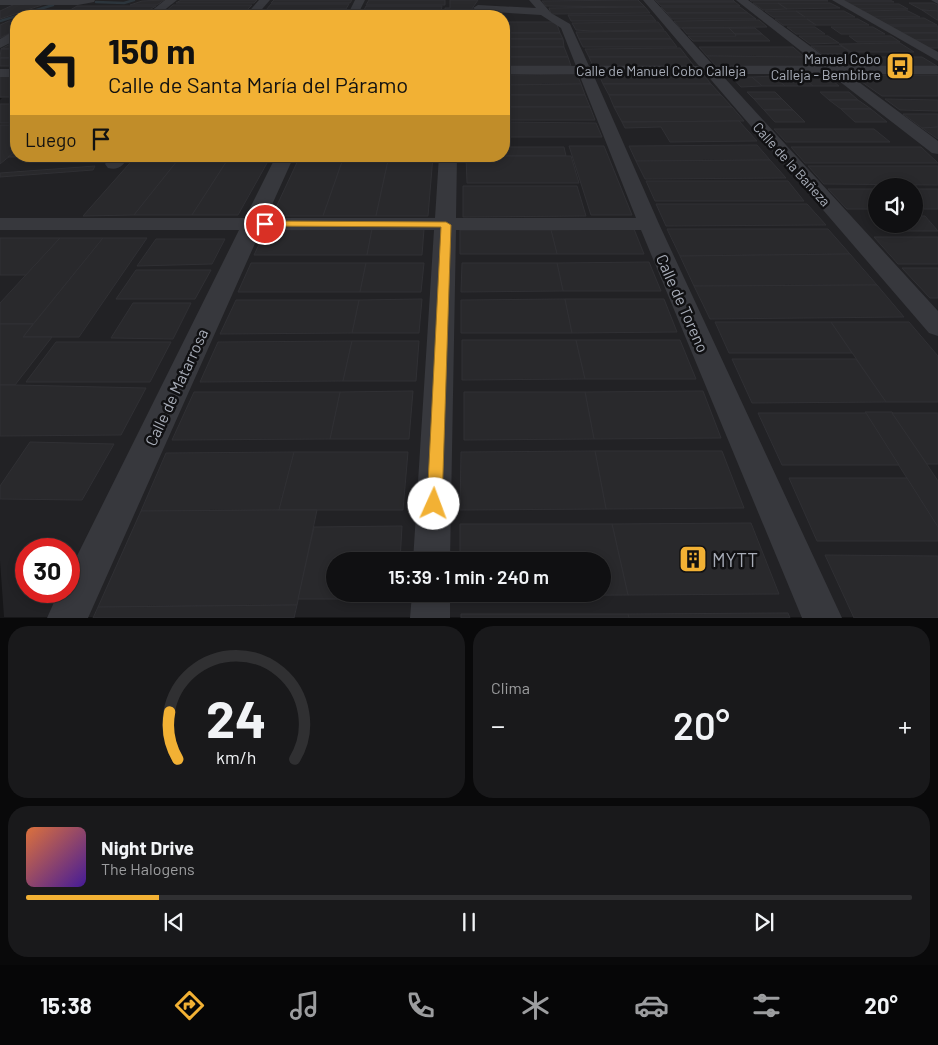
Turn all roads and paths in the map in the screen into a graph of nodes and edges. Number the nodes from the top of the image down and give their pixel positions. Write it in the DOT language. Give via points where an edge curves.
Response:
graph roads {
  1 [pos="90,0"];
  2 [pos="172,0"];
  3 [pos="265,0"];
  4 [pos="534,0"];
  5 [pos="648,0"];
  6 [pos="741,0"];
  7 [pos="837,0"];
  8 [pos="50,1"];
  9 [pos="0,2"];
  10 [pos="78,2"];
  11 [pos="478,8"];
  12 [pos="61,10"];
  13 [pos="158,10"];
  14 [pos="256,10"];
  15 [pos="544,12"];
  16 [pos="938,57"];
  17 [pos="510,70"];
  18 [pos="585,70"];
  19 [pos="708,70"];
  20 [pos="834,70"];
  21 [pos="938,70"];
  22 [pos="938,149"];
  23 [pos="282,162"];
  24 [pos="448,162"];
  25 [pos="0,224"];
  26 [pos="254,224"];
  27 [pos="649,224"];
  28 [pos="446,225"];
  29 [pos="938,327"];
  30 [pos="432,552"];
  31 [pos="431,602"];
  32 [pos="67,618"];
  33 [pos="430,618"];
  34 [pos="822,618"];
  1 -- 10 [label="street"];
  2 -- 13 [label="street"];
  3 -- 14 [label="street"];
  4 -- 15 [label="street, Calle de Toreno"];
  5 -- 19 [label="street, Calle de la Bañeza"];
  6 -- 20 [label="street"];
  7 -- 16 [label="street"];
  8 -- 9 [label="street"];
  8 -- 10 [label="street"];
  10 -- 12 [label="street"];
  11 -- 15 [label="street"];
  15 -- 18 [label="street, Calle de Toreno" via="565,24"];
  17 -- 18 [label="street, Calle de Manuel Cobo Calleja"];
  18 -- 19 [label="street, Calle de Manuel Cobo Calleja"];
  18 -- 27 [label="street, Calle de Toreno"];
  19 -- 20 [label="street, Calle de Manuel Cobo Calleja"];
  19 -- 29 [label="street, Calle de la Bañeza"];
  20 -- 21 [label="street, Calle de Manuel Cobo Calleja"];
  20 -- 22 [label="street"];
  23 -- 26 [label="street, Calle de Matarrosa"];
  24 -- 28 [label="street"];
  25 -- 26 [label="street"];
  26 -- 28 [label="street"];
  26 -- 32 [label="street, Calle de Matarrosa"];
  27 -- 28 [label="street"];
  27 -- 34 [label="street, Calle de Toreno"];
  28 -- 30 [label="street"];
  31 -- 33 [label="street"];
}
